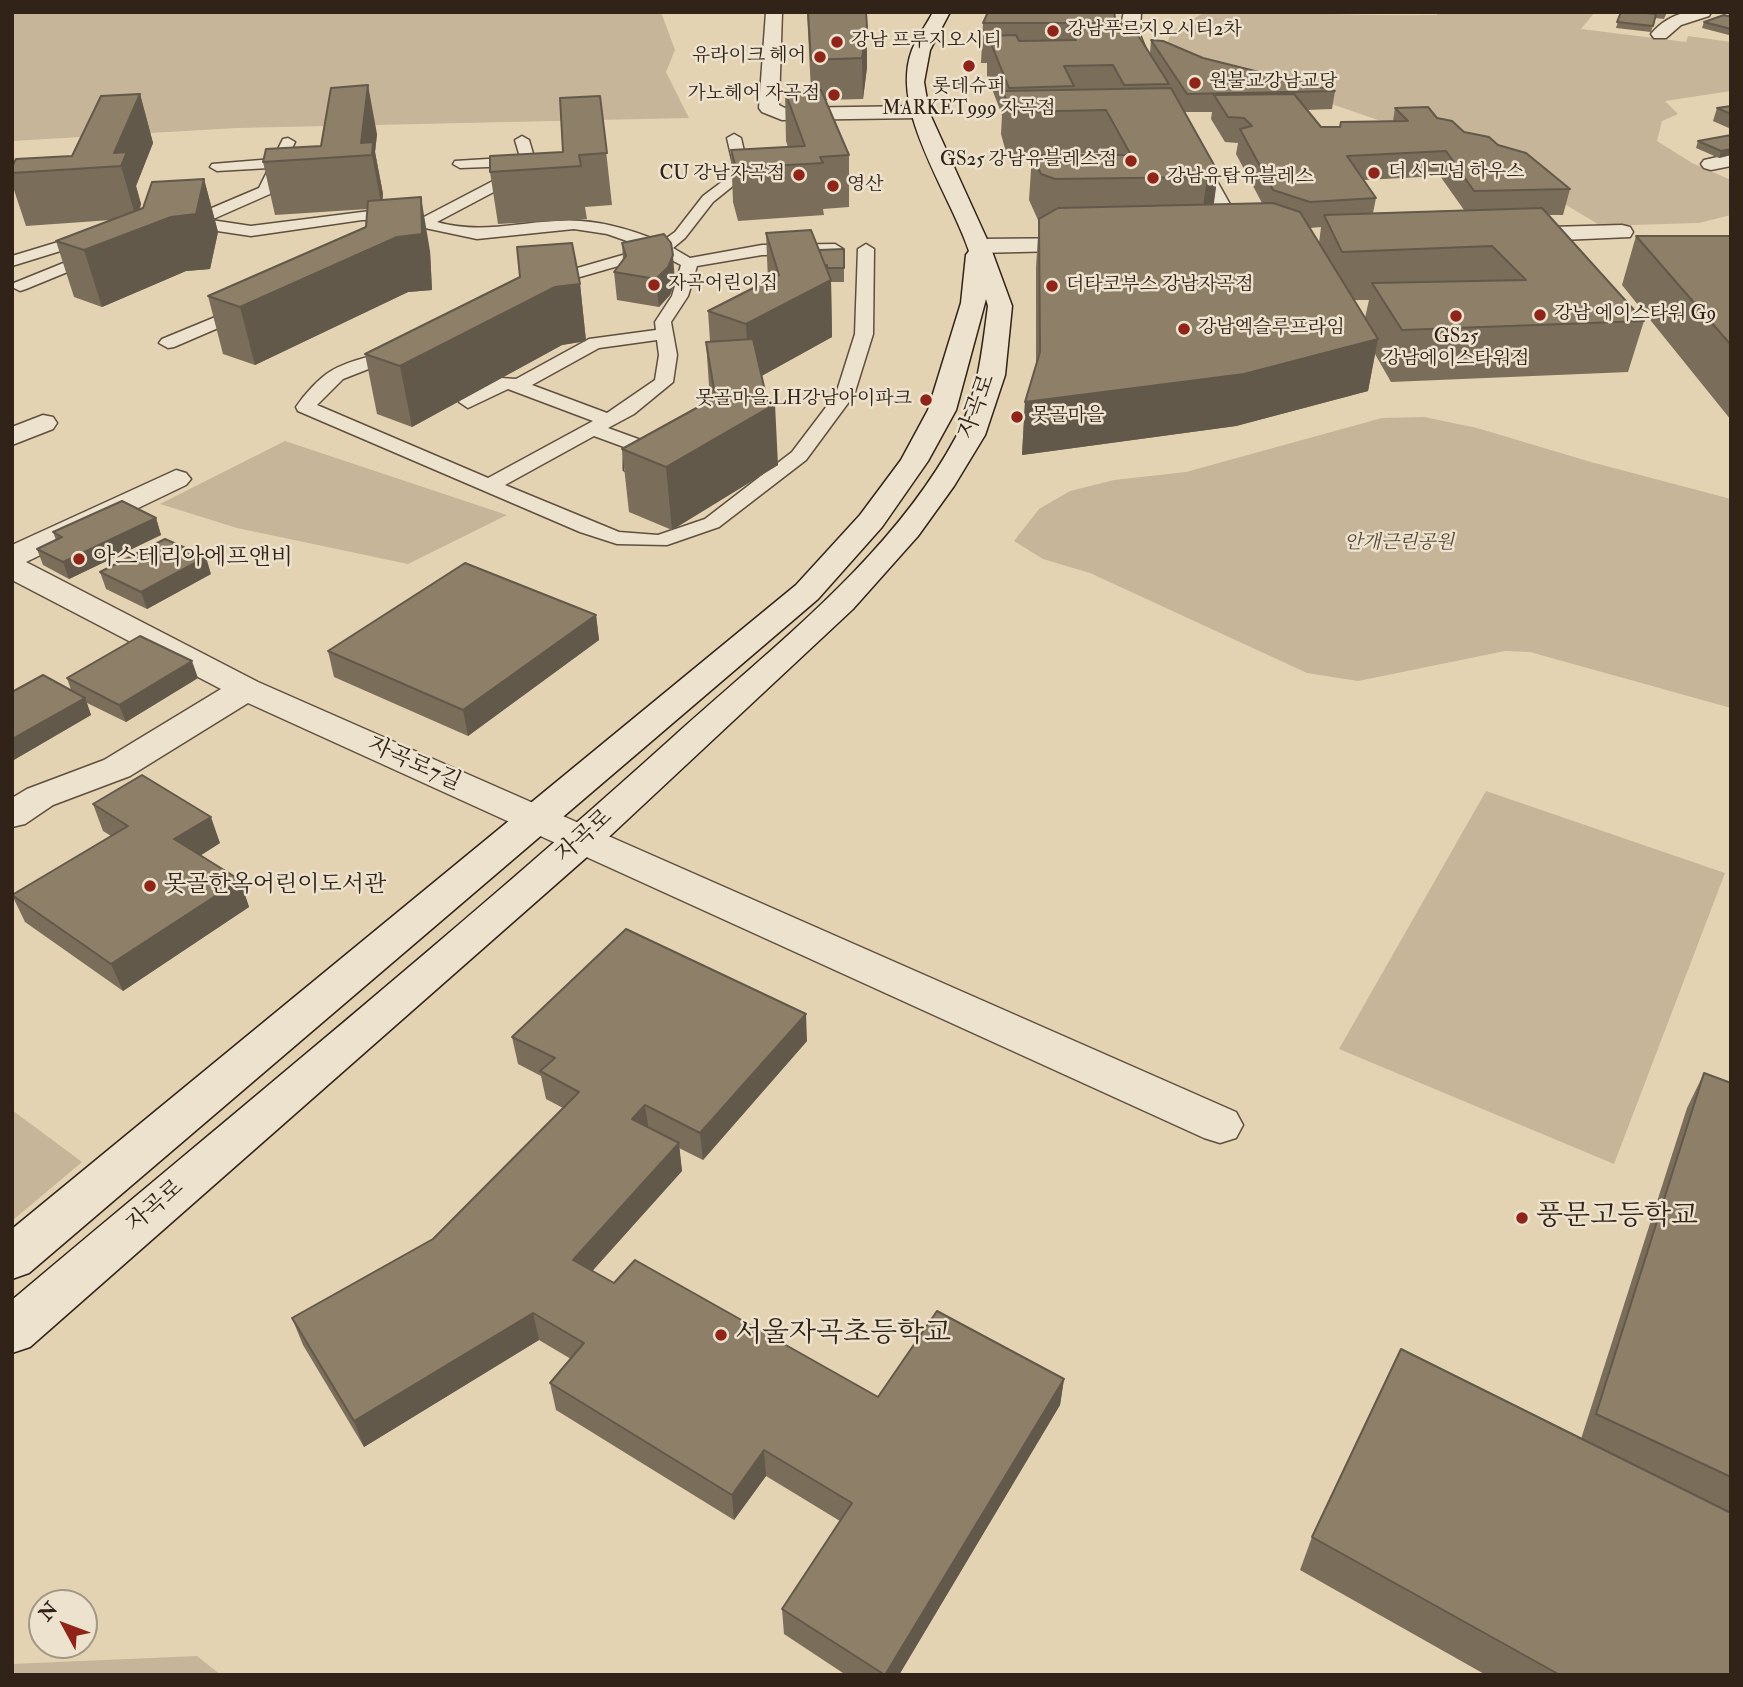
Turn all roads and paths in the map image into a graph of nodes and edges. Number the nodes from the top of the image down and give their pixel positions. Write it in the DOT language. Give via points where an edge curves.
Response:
graph roads {
  1 [pos="774,12"];
  2 [pos="942,12"];
  3 [pos="1133,12"];
  4 [pos="1703,12"];
  5 [pos="1660,34"];
  6 [pos="1154,87"];
  7 [pos="919,112"];
  8 [pos="1180,134"];
  9 [pos="734,138"];
  10 [pos="522,140"];
  11 [pos="288,142"];
  12 [pos="525,161"];
  13 [pos="278,163"];
  14 [pos="460,164"];
  15 [pos="217,167"];
  16 [pos="198,220"];
  17 [pos="171,222"];
  18 [pos="423,225"];
  19 [pos="1622,232"];
  20 [pos="399,233"];
  21 [pos="1498,235"];
  22 [pos="1266,239"];
  23 [pos="1239,240"];
  24 [pos="1211,241"];
  25 [pos="1115,244"];
  26 [pos="979,246"];
  27 [pos="664,248"];
  28 [pos="835,249"];
  29 [pos="866,249"];
  30 [pos="12,261"];
  31 [pos="688,263"];
  32 [pos="533,285"];
  33 [pos="20,286"];
  34 [pos="235,295"];
  35 [pos="665,334"];
  36 [pos="169,343"];
  37 [pos="416,352"];
  38 [pos="517,386"];
  39 [pos="468,402"];
  40 [pos="43,423"];
  41 [pos="599,425"];
  42 [pos="12,437"];
  43 [pos="634,470"];
  44 [pos="176,479"];
  45 [pos="489,486"];
  46 [pos="12,558"];
  47 [pos="12,567"];
  48 [pos="246,689"];
  49 [pos="22,798"];
  50 [pos="536,820"];
  51 [pos="582,841"];
  52 [pos="1220,1125"];
  53 [pos="12,1258"];
  54 [pos="12,1331"];
  1 -- 7 [label="main road" via="769,108 782,114"];
  2 -- 7 [label="main road, 자곡로" via="921,50 915,82"];
  3 -- 6 [label="main road" via="1129,21 1135,52"];
  4 -- 5 [label="main road" via="1675,21"];
  7 -- 26 [label="main road, 자곡로"];
  8 -- 23 [label="main road"];
  9 -- 27 [label="lane" via="742,173 708,199"];
  10 -- 12 [label="lane"];
  11 -- 13 [label="lane"];
  12 -- 14 [label="lane"];
  12 -- 18 [label="lane" via="516,174"];
  13 -- 15 [label="lane"];
  13 -- 16 [label="lane" via="265,191"];
  16 -- 17 [label="lane"];
  16 -- 18 [label="lane" via="222,230 249,232 379,214"];
  18 -- 20 [label="lane"];
  18 -- 27 [label="lane" via="464,234 601,227"];
  19 -- 21 [label="main road"];
  22 -- 23 [label="main road"];
  23 -- 24 [label="main road"];
  25 -- 26 [label="main road"];
  26 -- 50 [label="main road, 자곡로" via="973,303 942,410 914,461 871,521 807,592"];
  26 -- 51 [label="main road, 자곡로" via="1000,306 992,375 971,435 939,486 842,603"];
  27 -- 31 [label="lane"];
  27 -- 32 [label="lane"];
  28 -- 31 [label="lane" via="762,250"];
  29 -- 45 [label="lane" via="863,334 845,396 799,456 712,523 660,541 617,538"];
  30 -- 33 [label="lane" via="112,237 104,251"];
  31 -- 35 [label="lane" via="691,268 680,296 663,322"];
  34 -- 36 [label="lane" via="258,304"];
  35 -- 38 [label="lane" via="595,343"];
  35 -- 41 [label="lane" via="664,382"];
  37 -- 45 [label="lane" via="337,375 305,407"];
  38 -- 39 [label="lane" via="507,382"];
  38 -- 41 [label="lane"];
  40 -- 42 [label="main road"];
  41 -- 43 [label="lane" via="634,444"];
  41 -- 45 [label="lane"];
  44 -- 46 [label="main road"];
  47 -- 48 [label="main road, 자곡로7길"];
  48 -- 49 [label="main road" via="117,768"];
  48 -- 50 [label="main road, 자곡로7길"];
  50 -- 51 [label="main road, 자곡로7길"];
  50 -- 53 [label="main road, 자곡로"];
  51 -- 52 [label="main road, 자곡로7길"];
  51 -- 54 [label="main road, 자곡로"];
}
